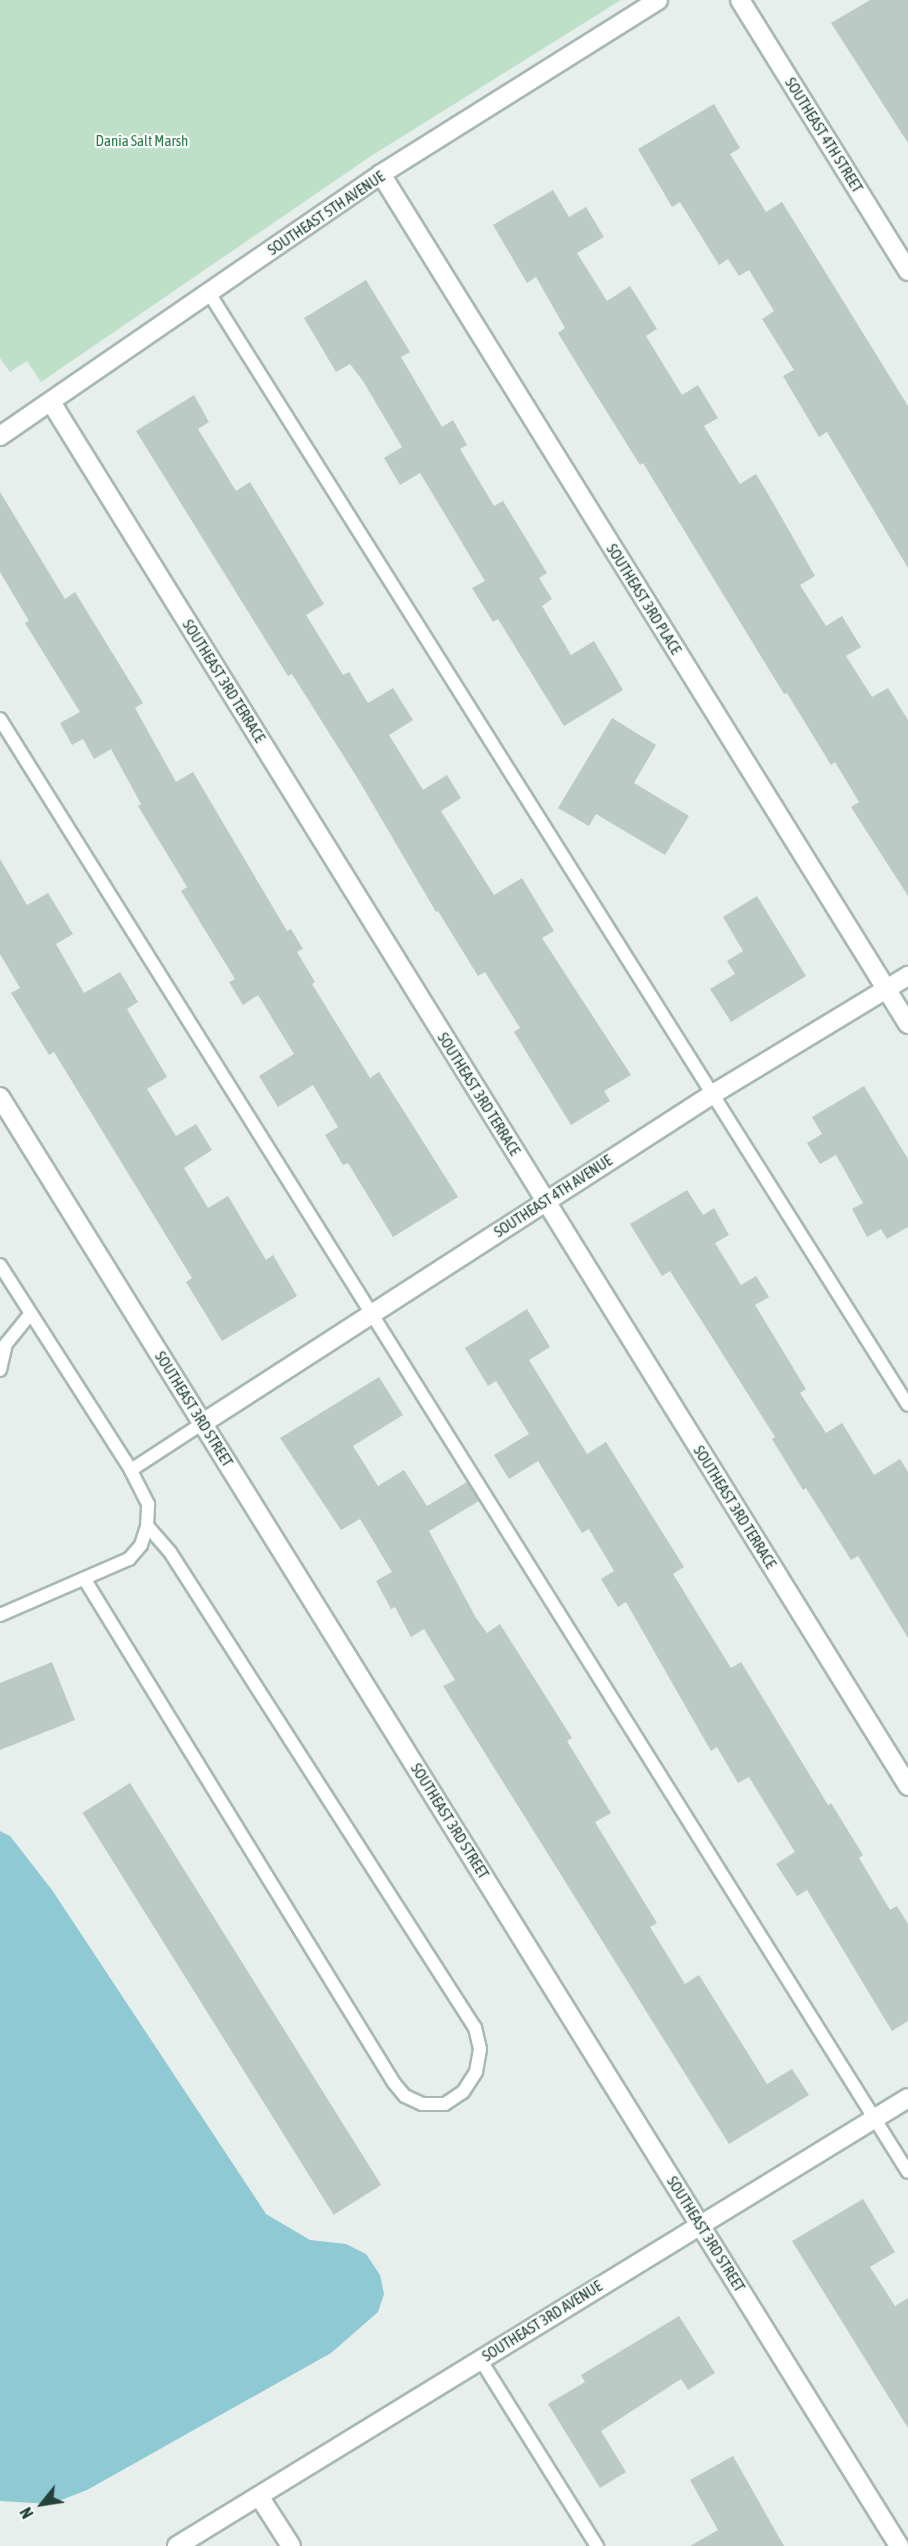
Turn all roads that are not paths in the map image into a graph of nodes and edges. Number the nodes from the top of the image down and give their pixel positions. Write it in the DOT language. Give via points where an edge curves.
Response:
graph roads {
  1 [pos="658,0"];
  2 [pos="740,0"];
  3 [pos="381,174"];
  4 [pos="908,271"];
  5 [pos="209,293"];
  6 [pos="51,402"];
  7 [pos="0,436"];
  8 [pos="0,719"];
  9 [pos="908,976"];
  10 [pos="886,989"];
  11 [pos="908,1024"];
  12 [pos="714,1094"];
  13 [pos="0,1097"];
  14 [pos="546,1201"];
  15 [pos="0,1265"];
  16 [pos="372,1312"];
  17 [pos="30,1314"];
  18 [pos="0,1370"];
  19 [pos="908,1405"];
  20 [pos="203,1423"];
  21 [pos="131,1470"];
  22 [pos="147,1526"];
  23 [pos="85,1580"];
  24 [pos="0,1615"];
  25 [pos="908,1786"];
  26 [pos="908,2098"];
  27 [pos="875,2118"];
  28 [pos="908,2172"];
  29 [pos="700,2223"];
  30 [pos="480,2359"];
  31 [pos="259,2496"];
  32 [pos="177,2546"];
  33 [pos="291,2546"];
  34 [pos="597,2546"];
  35 [pos="899,2546"];
  1 -- 3 [label="street, SOUTHEAST 5TH AVENUE"];
  2 -- 4 [label="street, SOUTHEAST 4TH STREET"];
  3 -- 5 [label="street, SOUTHEAST 5TH AVENUE"];
  3 -- 10 [label="street, SOUTHEAST 3RD PLACE"];
  5 -- 6 [label="street, SOUTHEAST 5TH AVENUE"];
  5 -- 12 [label="lane"];
  6 -- 7 [label="street, SOUTHEAST 5TH AVENUE"];
  6 -- 14 [label="street, SOUTHEAST 3RD TERRACE"];
  8 -- 16 [label="lane"];
  9 -- 10 [label="street, SOUTHEAST 4TH AVENUE"];
  10 -- 11 [label="street, SOUTHEAST 3RD PLACE"];
  10 -- 12 [label="street, SOUTHEAST 4TH AVENUE"];
  12 -- 14 [label="street, SOUTHEAST 4TH AVENUE"];
  12 -- 19 [label="lane"];
  13 -- 20 [label="street, SOUTHEAST 3RD STREET"];
  14 -- 16 [label="street, SOUTHEAST 4TH AVENUE"];
  14 -- 25 [label="street, SOUTHEAST 3RD TERRACE"];
  15 -- 17 [label="lane"];
  16 -- 20 [label="street, SOUTHEAST 4TH AVENUE"];
  16 -- 27 [label="lane"];
  17 -- 18 [label="lane" via="6,1344"];
  17 -- 21 [label="lane"];
  20 -- 21 [label="lane"];
  20 -- 29 [label="street, SOUTHEAST 3RD STREET"];
  21 -- 22 [label="lane" via="148,1504"];
  22 -- 23 [label="lane" via="141,1545 129,1559"];
  22 -- 23 [label="lane" via="170,1552 475,2028 480,2049 476,2072 463,2092 445,2104 422,2104 405,2096 394,2083"];
  23 -- 24 [label="lane"];
  26 -- 27 [label="street, SOUTHEAST 3RD AVENUE"];
  27 -- 28 [label="lane"];
  27 -- 29 [label="street, SOUTHEAST 3RD AVENUE"];
  29 -- 30 [label="street, SOUTHEAST 3RD AVENUE"];
  29 -- 35 [label="street, SOUTHEAST 3RD STREET"];
  30 -- 31 [label="street, SOUTHEAST 3RD AVENUE"];
  30 -- 34 [label="lane"];
  31 -- 32 [label="street, SOUTHEAST 3RD AVENUE"];
  31 -- 33 [label="street"];
}
